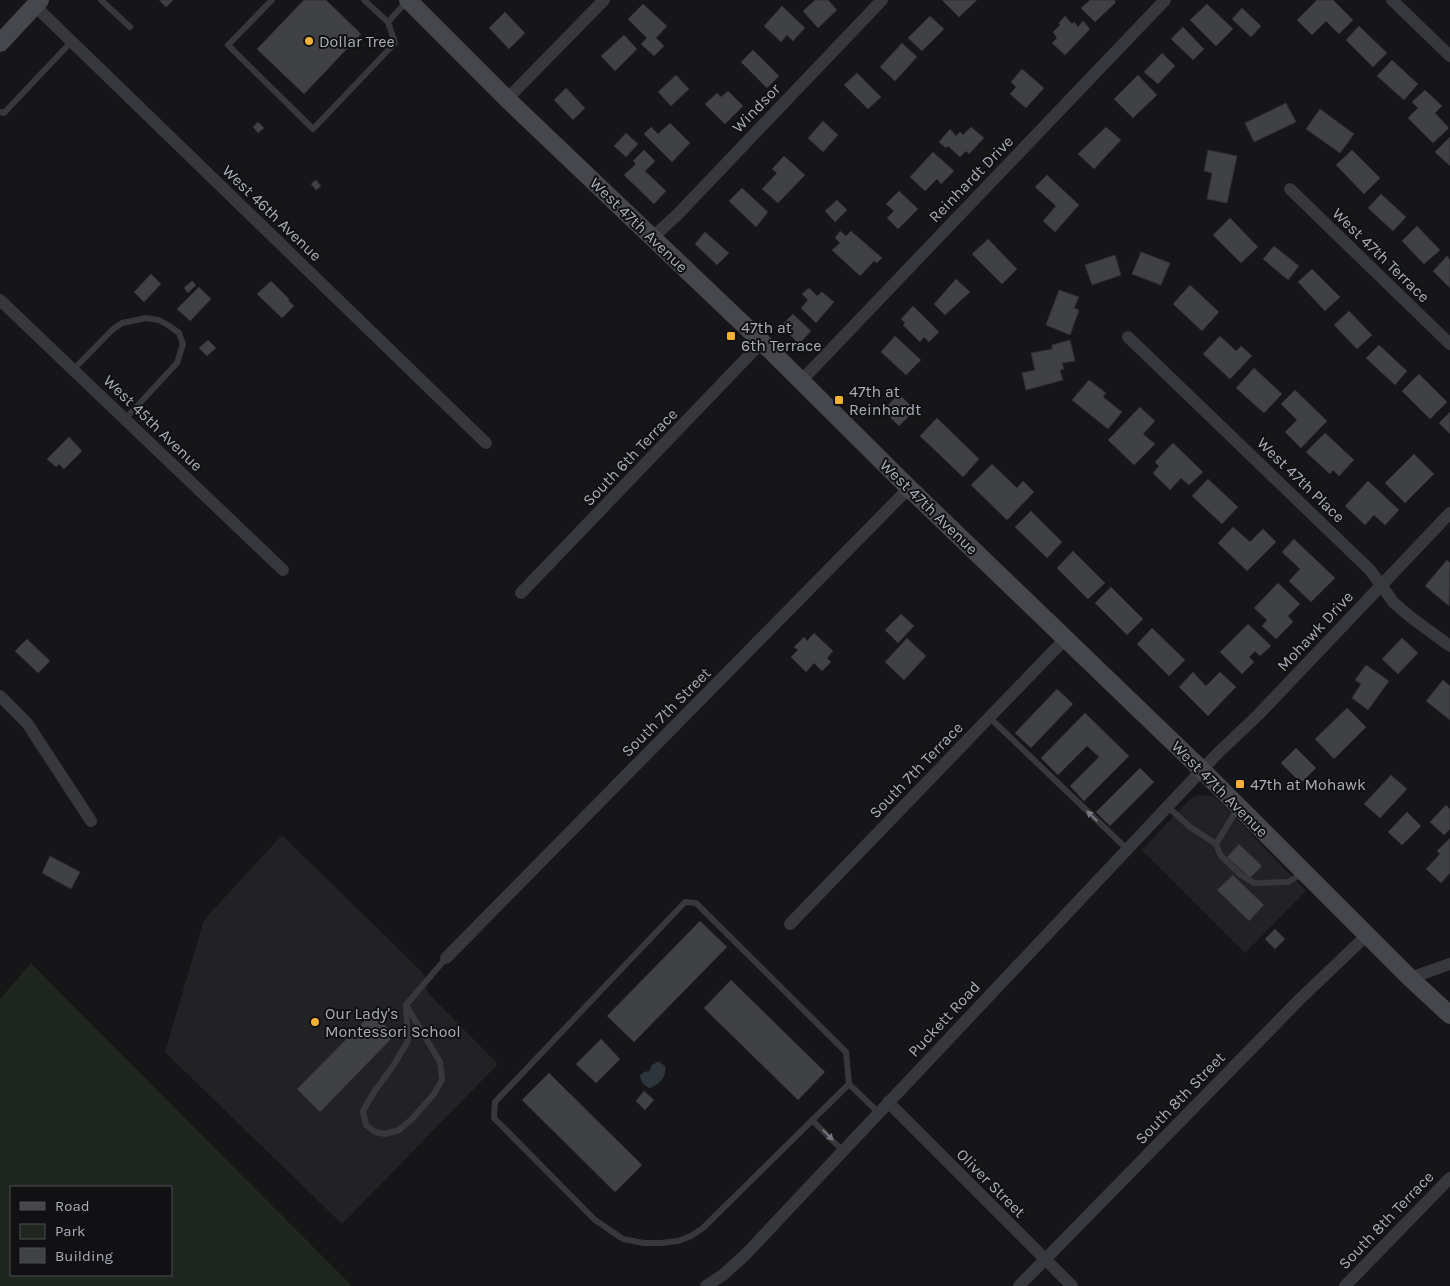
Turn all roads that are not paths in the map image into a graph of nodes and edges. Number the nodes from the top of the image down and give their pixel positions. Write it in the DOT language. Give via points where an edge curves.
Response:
graph roads {
  1 [pos="101,0"];
  2 [pos="272,0"];
  3 [pos="364,0"];
  4 [pos="408,0"];
  5 [pos="604,0"];
  6 [pos="882,0"];
  7 [pos="1165,0"];
  8 [pos="1392,0"];
  9 [pos="38,3"];
  10 [pos="388,22"];
  11 [pos="130,27"];
  12 [pos="72,41"];
  13 [pos="0,43"];
  14 [pos="1450,56"];
  15 [pos="507,99"];
  16 [pos="0,112"];
  17 [pos="1290,189"];
  18 [pos="652,238"];
  19 [pos="0,300"];
  20 [pos="1128,337"];
  21 [pos="762,342"];
  22 [pos="1450,344"];
  23 [pos="73,370"];
  24 [pos="801,381"];
  25 [pos="125,419"];
  26 [pos="486,443"];
  27 [pos="909,488"];
  28 [pos="1450,513"];
  29 [pos="283,570"];
  30 [pos="1381,585"];
  31 [pos="521,593"];
  32 [pos="1065,639"];
  33 [pos="1450,646"];
  34 [pos="0,696"];
  35 [pos="989,718"];
  36 [pos="1202,770"];
  37 [pos="1168,806"];
  38 [pos="1239,807"];
  39 [pos="91,821"];
  40 [pos="1216,844"];
  41 [pos="1127,849"];
  42 [pos="1304,873"];
  43 [pos="790,924"];
  44 [pos="1367,935"];
  45 [pos="446,958"];
  46 [pos="1450,964"];
  47 [pos="1410,978"];
  48 [pos="406,1005"];
  49 [pos="1450,1015"];
  50 [pos="849,1084"];
  51 [pos="888,1102"];
  52 [pos="879,1113"];
  53 [pos="812,1120"];
  54 [pos="843,1151"];
  55 [pos="1450,1178"];
  56 [pos="1045,1260"];
  57 [pos="706,1286"];
  58 [pos="1019,1286"];
  59 [pos="1072,1286"];
  60 [pos="1345,1286"];
  1 -- 11 [label="lane"];
  2 -- 10 [label="lane" via="228,45 313,129 395,42"];
  3 -- 10 [label="lane"];
  4 -- 10 [label="lane"];
  4 -- 15 [label="street, West 47th Avenue"];
  5 -- 15 [label="street"];
  6 -- 18 [label="street, Windsor"];
  7 -- 24 [label="street, Reinhardt Drive"];
  8 -- 14 [label="street"];
  9 -- 12 [label="street, West 46th Avenue"];
  9 -- 13 [label="street"];
  12 -- 16 [label="lane" via="4,113"];
  12 -- 26 [label="street, West 46th Avenue"];
  15 -- 18 [label="street, West 47th Avenue"];
  17 -- 22 [label="street, West 47th Terrace"];
  18 -- 21 [label="street, West 47th Avenue"];
  19 -- 23 [label="street, West 45th Avenue"];
  20 -- 30 [label="street, West 47th Place" via="1370,570"];
  21 -- 24 [label="street, West 47th Avenue"];
  21 -- 31 [label="street, South 6th Terrace"];
  23 -- 25 [label="street, West 45th Avenue"];
  23 -- 25 [label="lane" via="122,323 146,318 159,320 179,333 183,344 177,363"];
  24 -- 27 [label="street, West 47th Avenue"];
  25 -- 29 [label="street, West 45th Avenue"];
  27 -- 32 [label="street, West 47th Avenue"];
  27 -- 45 [label="street, South 7th Street"];
  28 -- 30 [label="street, Mohawk Drive"];
  30 -- 33 [label="street, West 47th Place" via="1394,603"];
  30 -- 36 [label="street, Mohawk Drive"];
  32 -- 35 [label="street, South 7th Terrace"];
  32 -- 36 [label="street, West 47th Avenue"];
  34 -- 39 [label="street" via="27,723"];
  41 -- 35 [label="lane, one-way"];
  35 -- 43 [label="street, South 7th Terrace"];
  36 -- 37 [label="street, Puckett Road"];
  36 -- 38 [label="street, West 47th Avenue"];
  37 -- 40 [label="lane" via="1190,827"];
  37 -- 41 [label="street, Puckett Road"];
  38 -- 40 [label="lane"];
  38 -- 42 [label="street, West 47th Avenue"];
  40 -- 42 [label="lane" via="1221,856 1254,883 1288,882"];
  41 -- 51 [label="street, Puckett Road"];
  42 -- 44 [label="street, West 47th Avenue"];
  44 -- 47 [label="street, West 47th Avenue"];
  44 -- 56 [label="street, South 8th Street" via="1300,999"];
  45 -- 48 [label="lane"];
  46 -- 47 [label="street"];
  47 -- 49 [label="street, West 47th Avenue"];
  48 -- 48 [label="lane" via="408,1041 363,1111 366,1125 375,1132 385,1134 399,1130 434,1094 442,1080 440,1062"];
  50 -- 52 [label="lane"];
  50 -- 53 [label="lane"];
  50 -- 53 [label="lane" via="846,1052 696,902 685,902 495,1102 494,1118 595,1220 624,1239 661,1243 685,1238 703,1228"];
  51 -- 52 [label="street, Puckett Road"];
  51 -- 56 [label="street, Oliver Street"];
  52 -- 54 [label="street, Puckett Road"];
  53 -- 54 [label="lane, one-way"];
  54 -- 57 [label="street, Puckett Road" via="746,1254"];
  55 -- 60 [label="street, South 8th Terrace"];
  56 -- 58 [label="street, South 8th Street"];
  56 -- 59 [label="street, Oliver Street"];
}
